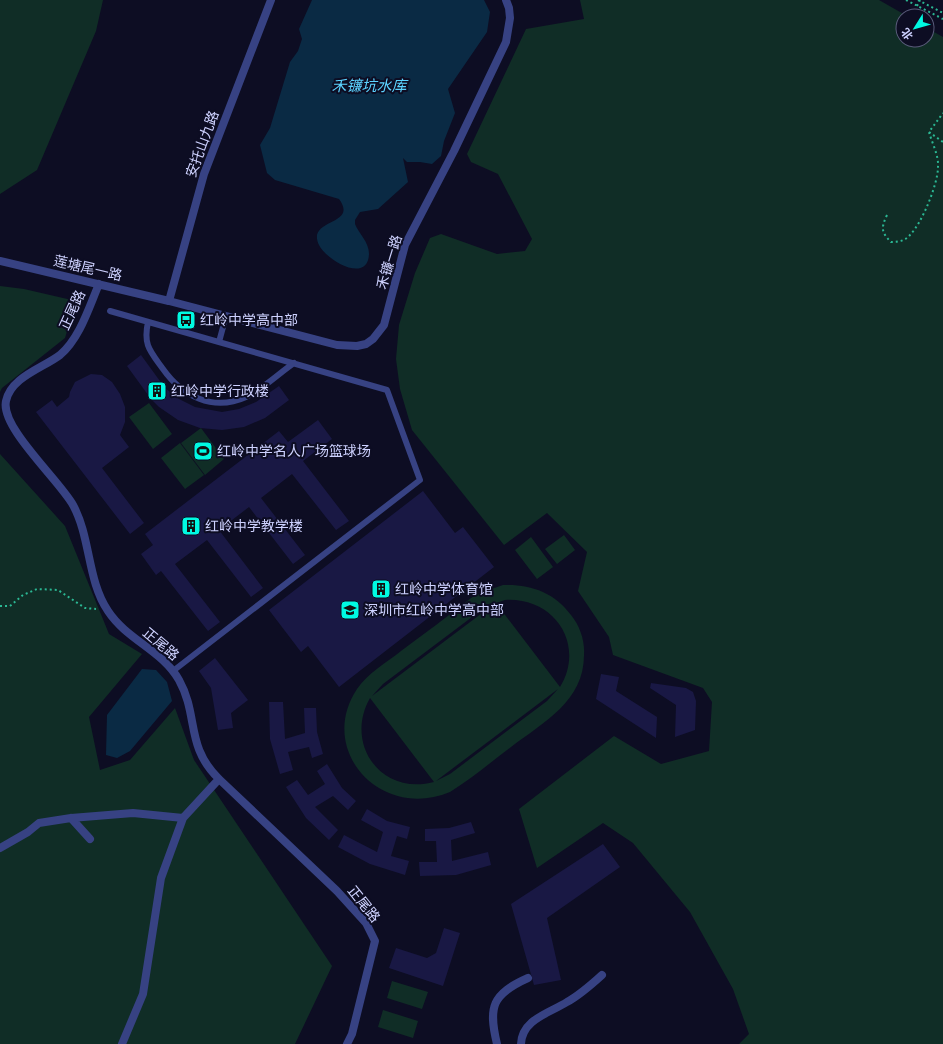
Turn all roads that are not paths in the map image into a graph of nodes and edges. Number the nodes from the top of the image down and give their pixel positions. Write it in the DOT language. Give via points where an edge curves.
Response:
graph roads {
  1 [pos="271,0"];
  2 [pos="506,0"];
  3 [pos="0,261"];
  4 [pos="99,284"];
  5 [pos="169,301"];
  6 [pos="110,311"];
  7 [pos="226,316"];
  8 [pos="148,322"];
  9 [pos="219,342"];
  10 [pos="294,363"];
  11 [pos="173,671"];
  12 [pos="219,779"];
  13 [pos="71,818"];
  14 [pos="183,818"];
  15 [pos="90,839"];
  16 [pos="0,848"];
  17 [pos="602,976"];
  18 [pos="528,978"];
  19 [pos="122,1044"];
  20 [pos="346,1044"];
  21 [pos="498,1044"];
  22 [pos="521,1044"];
  1 -- 5 [label="street, 安托山九路" via="204,174"];
  2 -- 7 [label="street, 禾镰一路" via="510,18 506,42 405,245 384,325 373,339 357,346 337,345"];
  3 -- 4 [label="street, 莲塘尾一路"];
  4 -- 5 [label="street, 莲塘尾一路"];
  4 -- 11 [label="street, 正尾路" via="68,347 9,391 5,402 7,417 16,433 73,505 80,522 96,585 107,610 124,630"];
  5 -- 7 [label="street, 禾镰一路"];
  6 -- 8 [label="lane"];
  7 -- 9 [label="lane"];
  8 -- 9 [label="lane"];
  8 -- 10 [label="lane" via="148,348 172,382 198,399 221,402 244,398"];
  9 -- 10 [label="lane"];
  10 -- 11 [label="lane" via="387,390 420,480"];
  11 -- 12 [label="street, 正尾路" via="186,698 199,753"];
  12 -- 14 [label="street"];
  12 -- 20 [label="street, 正尾路" via="337,891 366,923 375,941 352,1034"];
  13 -- 14 [label="street" via="133,813"];
  13 -- 15 [label="street"];
  13 -- 16 [label="street" via="39,823"];
  14 -- 19 [label="street" via="161,878 143,994"];
  17 -- 22 [label="street" via="573,999 551,1009 529,1025 523,1032"];
  18 -- 21 [label="street" via="507,990 496,1001 492,1016"];
}
